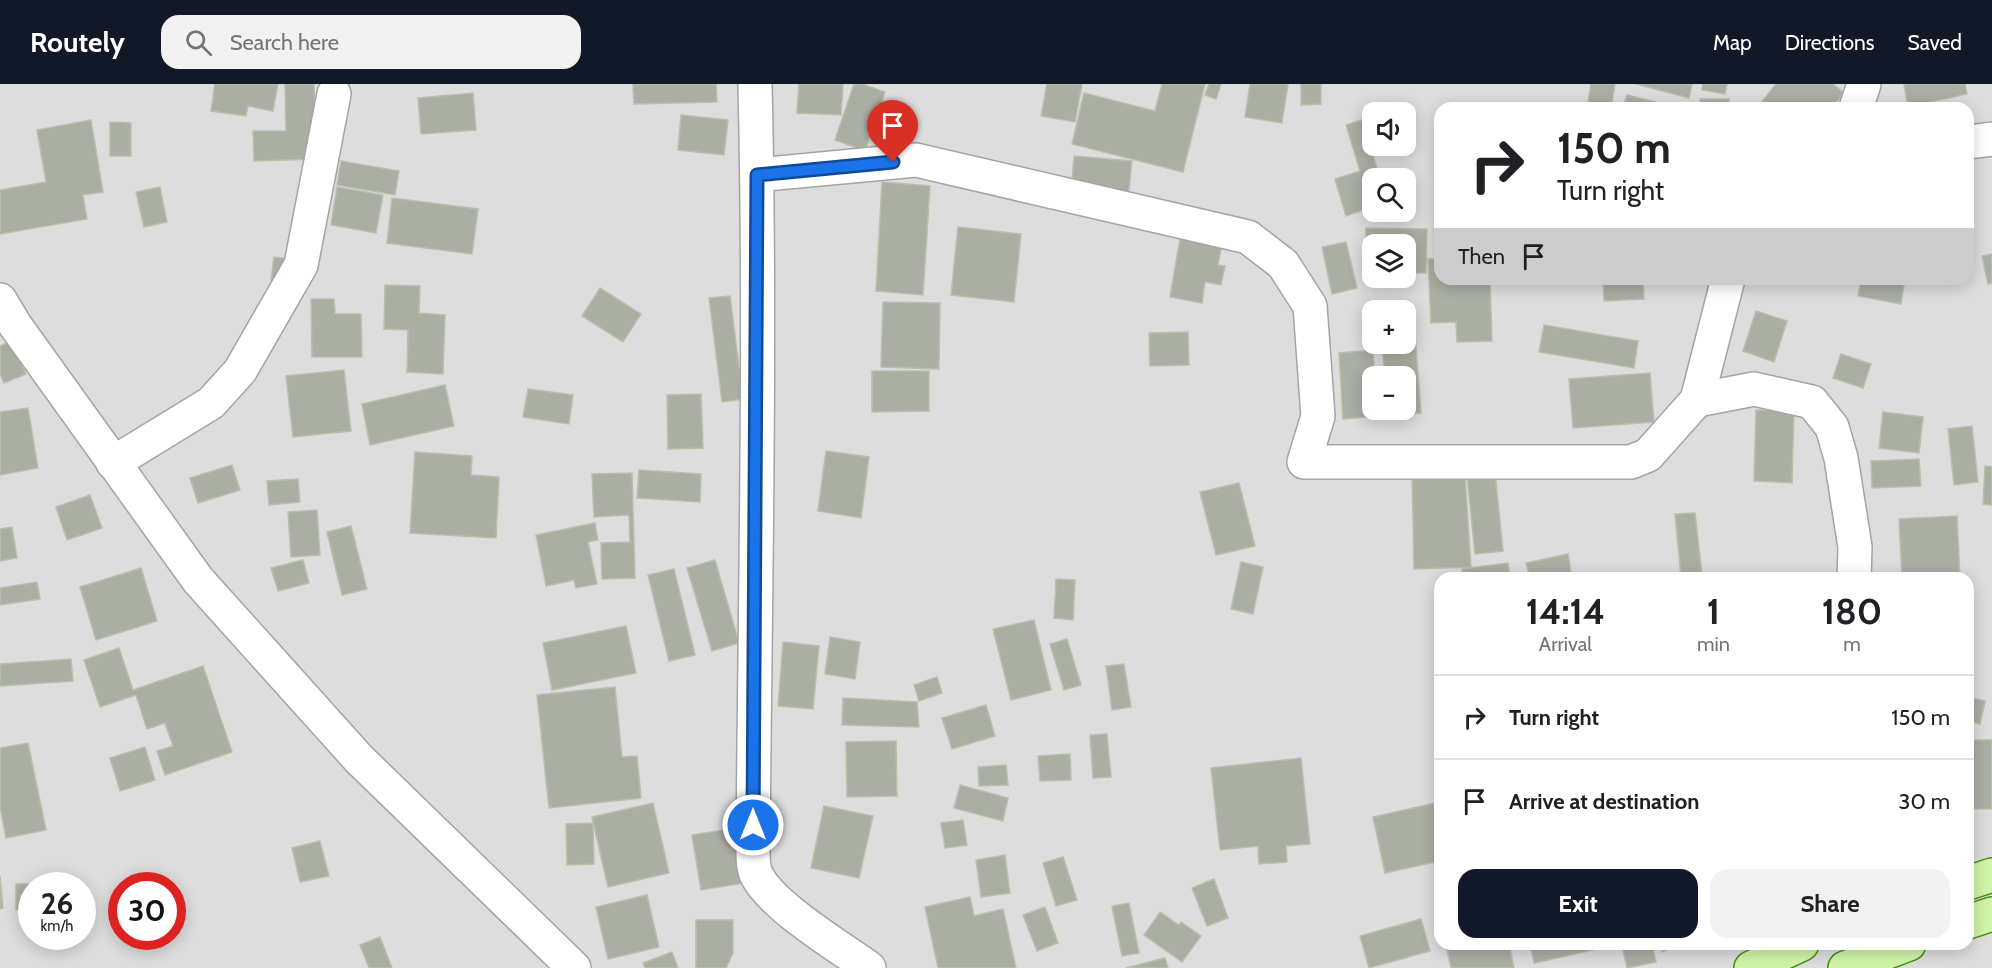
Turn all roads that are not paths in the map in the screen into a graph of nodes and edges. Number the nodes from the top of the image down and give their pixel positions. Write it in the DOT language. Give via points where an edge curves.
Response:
graph roads {
  1 [pos="755,84"];
  2 [pos="1864,84"];
  3 [pos="334,94"];
  4 [pos="1858,102"];
  5 [pos="1992,139"];
  6 [pos="1974,141"];
  7 [pos="757,175"];
  8 [pos="1726,285"];
  9 [pos="0,300"];
  10 [pos="1697,400"];
  11 [pos="113,463"];
  12 [pos="1854,572"];
  13 [pos="1992,875"];
  14 [pos="1974,881"];
  15 [pos="1789,950"];
  16 [pos="1893,950"];
  17 [pos="574,968"];
  18 [pos="869,968"];
  19 [pos="1751,968"];
  20 [pos="1845,968"];
  1 -- 7 [label="street"];
  2 -- 4 [label="street"];
  3 -- 11 [label="street" via="301,265 240,371 211,403"];
  5 -- 6 [label="street"];
  7 -- 10 [label="street" via="916,160 1248,237 1283,264 1310,306 1318,416 1304,462 1631,462 1648,455"];
  7 -- 18 [label="street" via="753,836 756,875 787,910"];
  8 -- 10 [label="street"];
  9 -- 11 [label="street"];
  10 -- 12 [label="street" via="1754,389 1812,402 1832,428 1840,458 1855,547"];
  11 -- 17 [label="street" via="198,580 352,750"];
  13 -- 14 [label="main road"];
  15 -- 19 [label="main road"];
  16 -- 20 [label="main road"];
}
